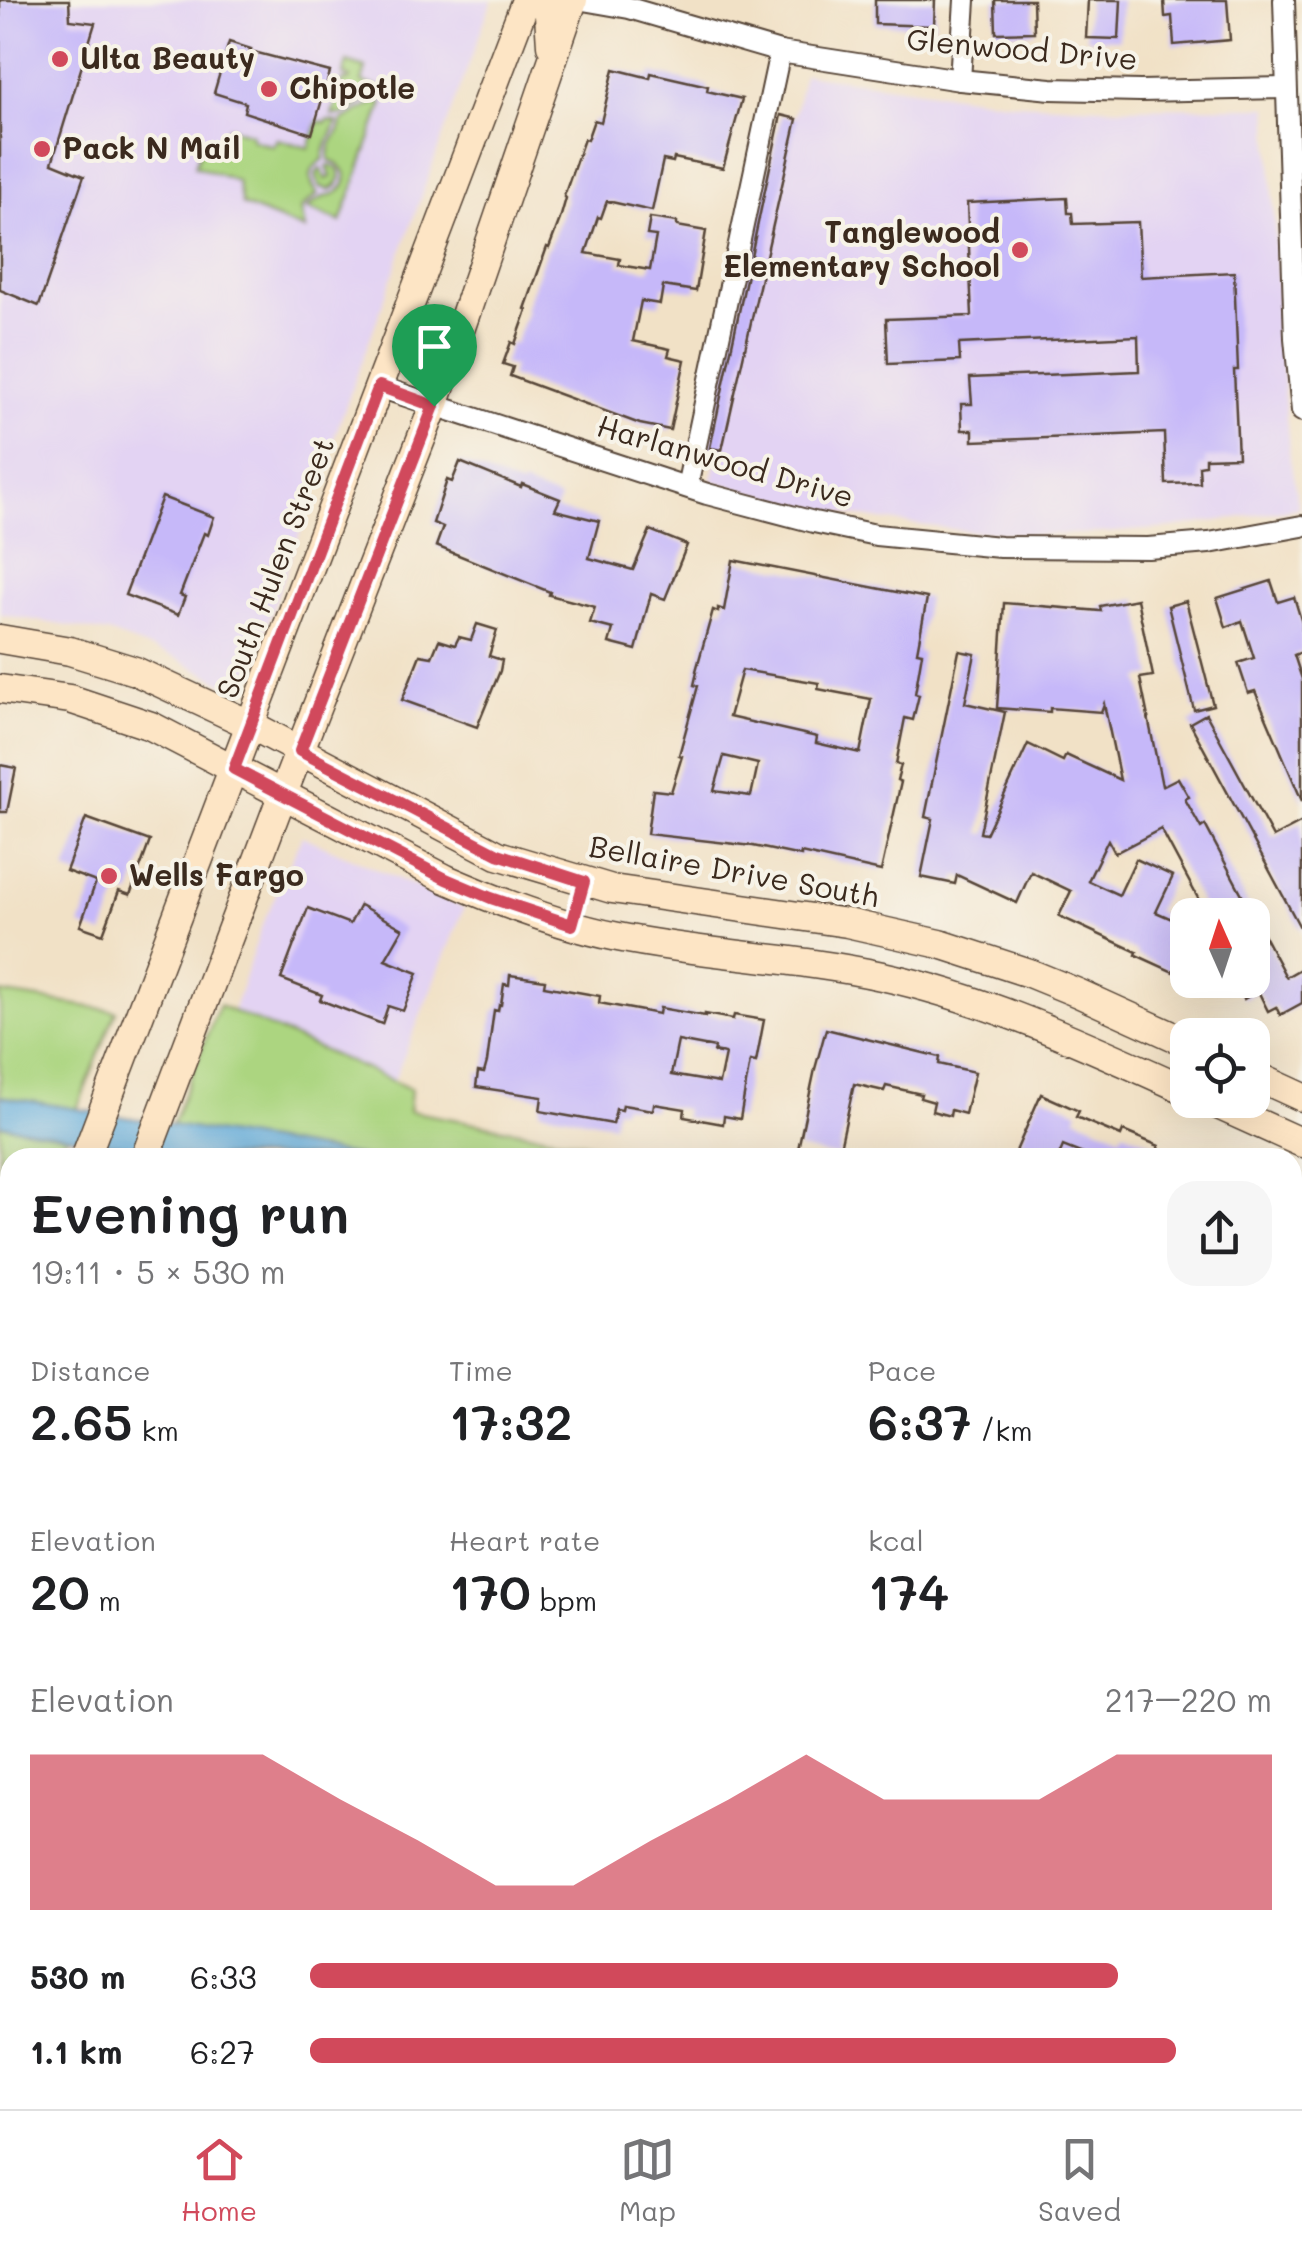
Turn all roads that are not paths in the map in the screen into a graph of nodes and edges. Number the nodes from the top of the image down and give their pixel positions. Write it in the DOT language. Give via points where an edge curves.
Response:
graph roads {
  1 [pos="526,0"];
  2 [pos="548,0"];
  3 [pos="573,0"];
  4 [pos="583,0"];
  5 [pos="965,0"];
  6 [pos="1284,0"];
  7 [pos="780,52"];
  8 [pos="550,62"];
  9 [pos="960,80"];
  10 [pos="1286,88"];
  11 [pos="379,386"];
  12 [pos="434,406"];
  13 [pos="1302,411"];
  14 [pos="687,486"];
  15 [pos="1302,526"];
  16 [pos="0,638"];
  17 [pos="0,689"];
  18 [pos="251,725"];
  19 [pos="300,751"];
  20 [pos="234,769"];
  21 [pos="282,796"];
  22 [pos="584,882"];
  23 [pos="572,925"];
  24 [pos="894,933"];
  25 [pos="885,977"];
  26 [pos="1170,1035"];
  27 [pos="1270,1082"];
  28 [pos="1170,1083"];
  29 [pos="1302,1096"];
  30 [pos="1247,1118"];
  31 [pos="1302,1143"];
  32 [pos="88,1148"];
  33 [pos="148,1148"];
  1 -- 11 [label="main road, South Hulen Street"];
  2 -- 8 [label="main road"];
  3 -- 8 [label="main road"];
  4 -- 7 [label="street, Glenwood Drive"];
  5 -- 9 [label="street"];
  6 -- 10 [label="street"];
  7 -- 9 [label="street, Glenwood Drive"];
  7 -- 14 [label="street"];
  8 -- 12 [label="main road"];
  9 -- 10 [label="street, Glenwood Drive" via="1051,89"];
  10 -- 13 [label="street"];
  11 -- 12 [label="street, Harlanwood Drive"];
  11 -- 18 [label="main road, South Hulen Street"];
  12 -- 14 [label="street, Harlanwood Drive"];
  12 -- 19 [label="main road"];
  14 -- 15 [label="street, Harlanwood Drive" via="876,535 1000,547 1148,548"];
  16 -- 18 [label="main road, Bellaire Drive South" via="135,670"];
  17 -- 20 [label="main road" via="121,715"];
  18 -- 19 [label="main road, Bellaire Drive South"];
  18 -- 20 [label="main road, South Hulen Street"];
  19 -- 21 [label="main road"];
  19 -- 22 [label="main road, Bellaire Drive South" via="498,854"];
  20 -- 21 [label="main road"];
  20 -- 32 [label="main road, South Hulen Street"];
  21 -- 23 [label="main road" via="446,879"];
  21 -- 33 [label="main road"];
  22 -- 23 [label="main road"];
  22 -- 24 [label="main road, Bellaire Drive South"];
  23 -- 25 [label="main road"];
  24 -- 25 [label="main road"];
  24 -- 26 [label="main road, Bellaire Drive South" via="1029,973"];
  25 -- 28 [label="main road" via="1031,1024"];
  27 -- 29 [label="main road"];
  30 -- 31 [label="main road"];
}
